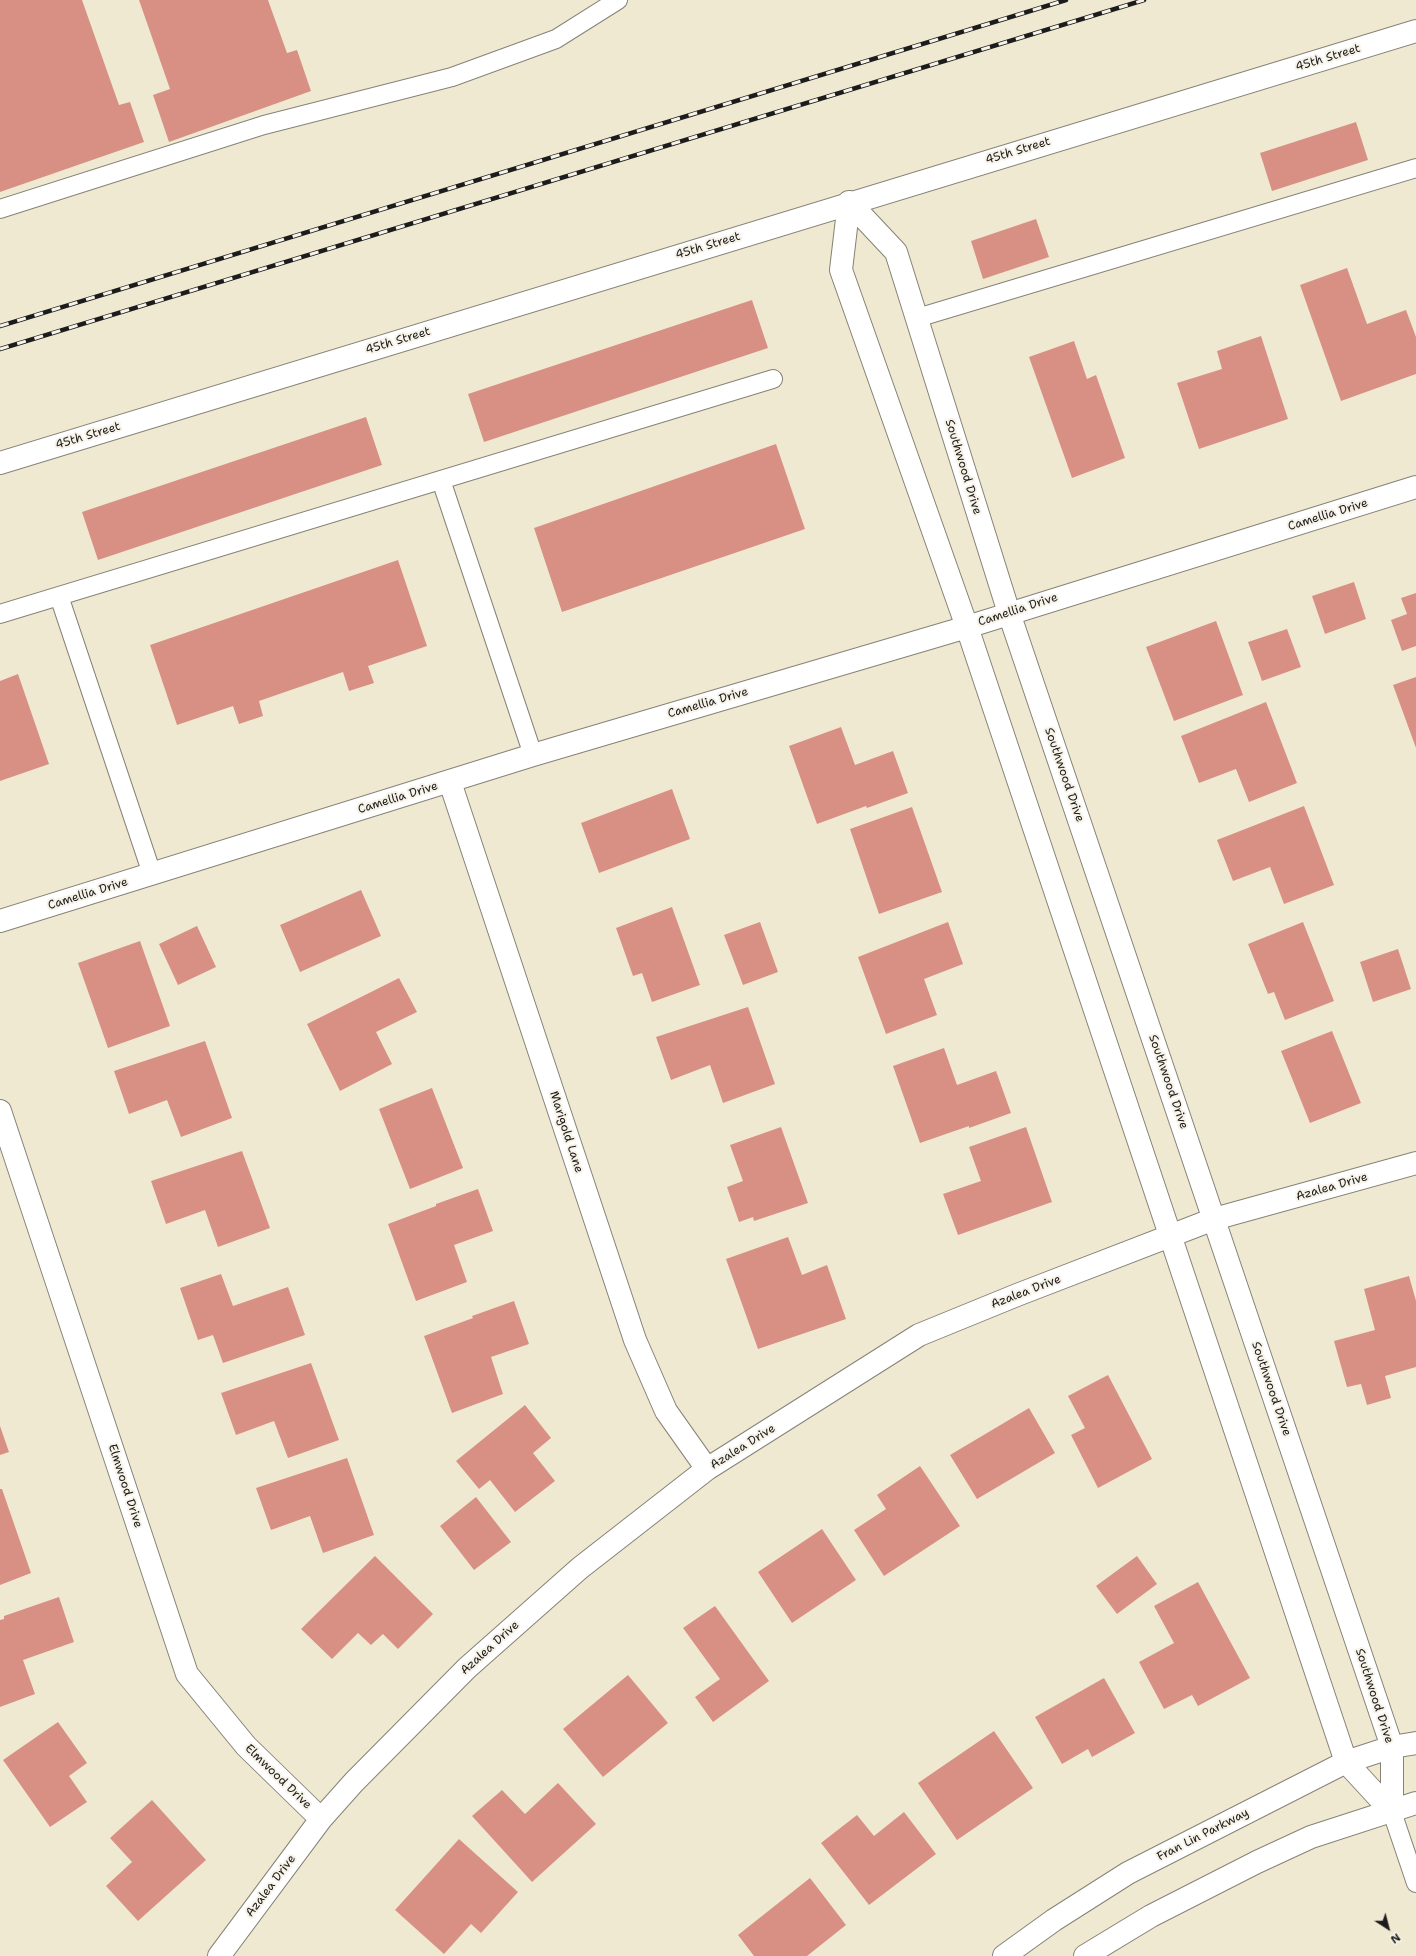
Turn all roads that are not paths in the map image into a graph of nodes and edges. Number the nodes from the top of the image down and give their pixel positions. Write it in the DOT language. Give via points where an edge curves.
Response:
graph roads {
  1 [pos="618,0"];
  2 [pos="1416,31"];
  3 [pos="1416,168"];
  4 [pos="849,202"];
  5 [pos="0,210"];
  6 [pos="917,318"];
  7 [pos="773,379"];
  8 [pos="0,463"];
  9 [pos="441,480"];
  10 [pos="1416,488"];
  11 [pos="59,596"];
  12 [pos="1009,613"];
  13 [pos="0,614"];
  14 [pos="967,627"];
  15 [pos="533,755"];
  16 [pos="450,782"];
  17 [pos="152,874"];
  18 [pos="0,921"];
  19 [pos="0,1111"];
  20 [pos="1416,1163"];
  21 [pos="1214,1220"];
  22 [pos="1171,1237"];
  23 [pos="707,1469"];
  24 [pos="1416,1743"];
  25 [pos="1392,1747"];
  26 [pos="1346,1762"];
  27 [pos="1416,1802"];
  28 [pos="1392,1812"];
  29 [pos="321,1819"];
  30 [pos="1416,1883"];
  31 [pos="219,1956"];
  32 [pos="1004,1956"];
  33 [pos="1085,1956"];
  1 -- 5 [label="lane" via="556,40 452,77 264,124"];
  2 -- 4 [label="street, 45th Street"];
  3 -- 6 [label="lane"];
  4 -- 6 [label="street, Southwood Drive" via="896,252"];
  4 -- 8 [label="street, 45th Street"];
  4 -- 14 [label="street" via="841,270"];
  6 -- 12 [label="street, Southwood Drive"];
  7 -- 9 [label="lane"];
  9 -- 11 [label="lane"];
  9 -- 15 [label="lane"];
  10 -- 12 [label="street, Camellia Drive"];
  11 -- 13 [label="lane"];
  11 -- 17 [label="lane"];
  12 -- 14 [label="street, Camellia Drive"];
  12 -- 21 [label="street, Southwood Drive"];
  14 -- 15 [label="street, Camellia Drive"];
  14 -- 22 [label="street"];
  15 -- 16 [label="street, Camellia Drive"];
  16 -- 17 [label="street, Camellia Drive"];
  16 -- 23 [label="street, Marigold Lane" via="634,1340 666,1411"];
  17 -- 18 [label="street, Camellia Drive"];
  19 -- 29 [label="street, Elmwood Drive" via="187,1674 246,1746"];
  20 -- 21 [label="street, Azalea Drive"];
  21 -- 22 [label="street, Azalea Drive"];
  21 -- 25 [label="street, Southwood Drive"];
  22 -- 23 [label="street, Azalea Drive" via="919,1335"];
  22 -- 26 [label="street"];
  23 -- 29 [label="street, Azalea Drive" via="580,1568 467,1668"];
  24 -- 25 [label="street, Fran Lin Parkway"];
  25 -- 26 [label="street, Fran Lin Parkway"];
  25 -- 28 [label="street, Southwood Drive"];
  26 -- 28 [label="street"];
  26 -- 32 [label="street, Fran Lin Parkway" via="1128,1873 1054,1920"];
  27 -- 28 [label="street"];
  28 -- 30 [label="lane"];
  28 -- 33 [label="street" via="1311,1837 1257,1862 1151,1916"];
  29 -- 31 [label="street, Azalea Drive"];
}
